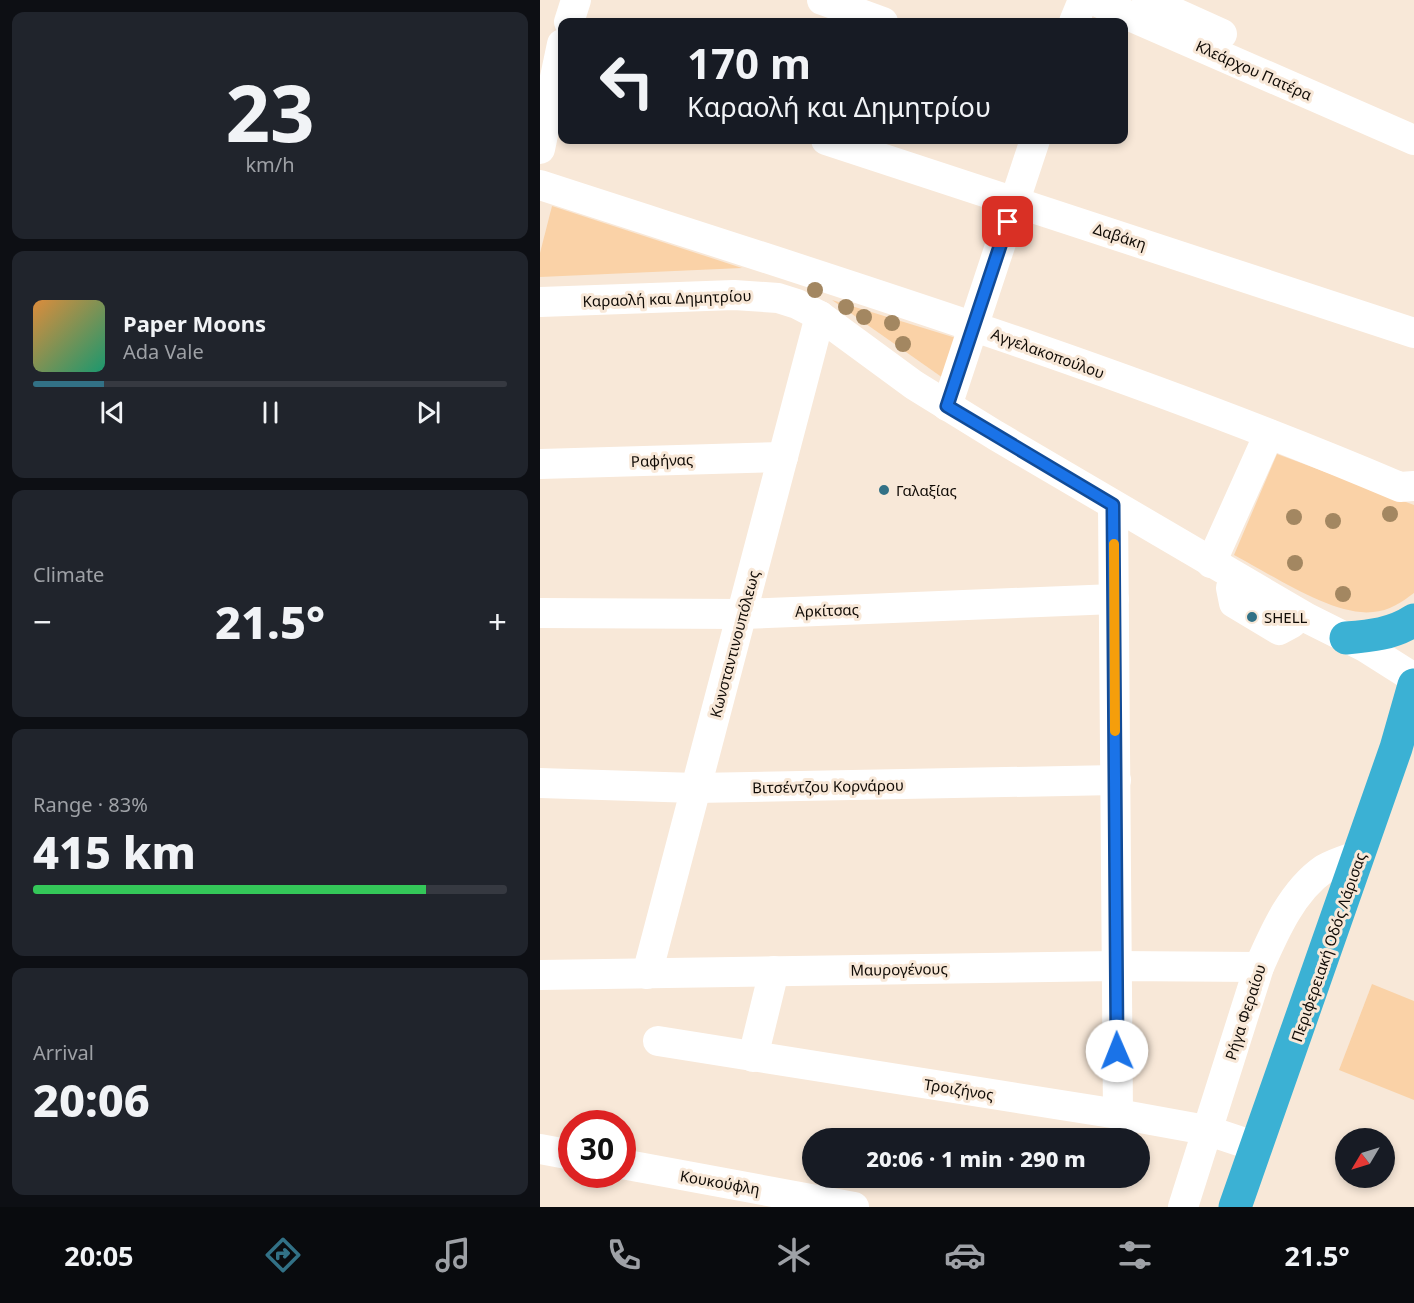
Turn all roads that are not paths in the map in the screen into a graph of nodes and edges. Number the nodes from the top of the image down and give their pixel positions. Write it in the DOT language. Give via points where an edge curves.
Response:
graph roads {
  1 [pos="576,0"];
  2 [pos="822,0"];
  3 [pos="1083,0"];
  4 [pos="1093,0"];
  5 [pos="1147,0"];
  6 [pos="570,18"];
  7 [pos="872,18"];
  8 [pos="1076,18"];
  9 [pos="556,49"];
  10 [pos="1414,119"];
  11 [pos="1414,140"];
  12 [pos="838,144"];
  13 [pos="1034,144"];
  14 [pos="540,149"];
  15 [pos="540,185"];
  16 [pos="1015,202"];
  17 [pos="540,302"];
  18 [pos="820,316"];
  19 [pos="975,326"];
  20 [pos="1414,333"];
  21 [pos="947,406"];
  22 [pos="1269,434"];
  23 [pos="783,457"];
  24 [pos="540,464"];
  25 [pos="1414,486"];
  26 [pos="1113,505"];
  27 [pos="1211,563"];
  28 [pos="1231,588"];
  29 [pos="1114,599"];
  30 [pos="540,613"];
  31 [pos="742,614"];
  32 [pos="1414,620"];
  33 [pos="1292,623"];
  34 [pos="1346,638"];
  35 [pos="1414,678"];
  36 [pos="1414,685"];
  37 [pos="1405,742"];
  38 [pos="1116,780"];
  39 [pos="540,783"];
  40 [pos="695,789"];
  41 [pos="1359,855"];
  42 [pos="1115,966"];
  43 [pos="1259,967"];
  44 [pos="774,971"];
  45 [pos="647,974"];
  46 [pos="540,975"];
  47 [pos="658,1041"];
  48 [pos="753,1057"];
  49 [pos="1118,1114"];
  50 [pos="1206,1130"];
  51 [pos="1257,1147"];
  52 [pos="540,1149"];
  53 [pos="558,1152"];
  54 [pos="636,1167"];
  55 [pos="854,1207"];
  56 [pos="1183,1207"];
  57 [pos="1236,1207"];
  1 -- 6 [label="street"];
  2 -- 7 [label="street"];
  3 -- 8 [label="street"];
  4 -- 11 [label="street, Κλεάρχου Πατέρα"];
  5 -- 10 [label="street, Κλεάρχου Πατέρα"];
  9 -- 14 [label="street"];
  12 -- 16 [label="street, Δαβάκη"];
  13 -- 16 [label="street"];
  15 -- 19 [label="street, Αγγελακοπούλου"];
  16 -- 19 [label="street"];
  16 -- 20 [label="street, Δαβάκη"];
  17 -- 18 [label="street, Καραολή και Δημητρίου" via="759,295 797,304"];
  18 -- 21 [label="street, Καραολή και Δημητρίου"];
  18 -- 23 [label="street, Κωνσταντινουπόλεως"];
  19 -- 21 [label="street"];
  19 -- 22 [label="street, Αγγελακοπούλου"];
  21 -- 26 [label="street, Καραολή και Δημητρίου"];
  22 -- 25 [label="street, Αγγελακοπούλου" via="1400,487"];
  22 -- 27 [label="street"];
  23 -- 24 [label="street, Ραφήνας"];
  23 -- 31 [label="street, Κωνσταντινουπόλεως"];
  26 -- 27 [label="street, Καραολή και Δημητρίου"];
  26 -- 29 [label="street"];
  27 -- 34 [label="street, Καραολή και Δημητρίου"];
  28 -- 33 [label="street" via="1234,603 1279,630"];
  29 -- 31 [label="street, Αρκίτσας"];
  29 -- 38 [label="street"];
  30 -- 31 [label="street, Αρκίτσας"];
  31 -- 40 [label="street, Κωνσταντινουπόλεως"];
  32 -- 34 [label="highway" via="1376,635"];
  34 -- 35 [label="street, Καραολή και Δημητρίου"];
  36 -- 37 [label="highway, Περιφερειακή Οδός Λάρισας"];
  37 -- 41 [label="highway, Περιφερειακή Οδός Λάρισας"];
  38 -- 40 [label="street, Βιτσέντζου Κορνάρου"];
  38 -- 42 [label="street"];
  39 -- 40 [label="street, Βιτσέντζου Κορνάρου"];
  40 -- 45 [label="street, Κωνσταντινουπόλεως"];
  41 -- 43 [label="street, Ρήγα Φεραίου" via="1325,868 1302,892 1287,911"];
  41 -- 51 [label="highway, Περιφερειακή Οδός Λάρισας"];
  42 -- 43 [label="street, Μαυρογένους"];
  42 -- 44 [label="street, Μαυρογένους"];
  42 -- 49 [label="street"];
  43 -- 50 [label="street, Ρήγα Φεραίου"];
  44 -- 45 [label="street, Μαυρογένους"];
  44 -- 48 [label="street"];
  45 -- 46 [label="street, Μαυρογένους"];
  47 -- 48 [label="street, Τρoιζήνος"];
  48 -- 49 [label="street, Τρoιζήνος"];
  49 -- 50 [label="street, Τρoιζήνος"];
  50 -- 51 [label="street, Τρoιζήνος"];
  50 -- 56 [label="street, Ρήγα Φεραίου"];
  51 -- 57 [label="highway, Περιφερειακή Οδός Λάρισας"];
  52 -- 53 [label="street"];
  54 -- 55 [label="street, Κουκούφλη"];
}
